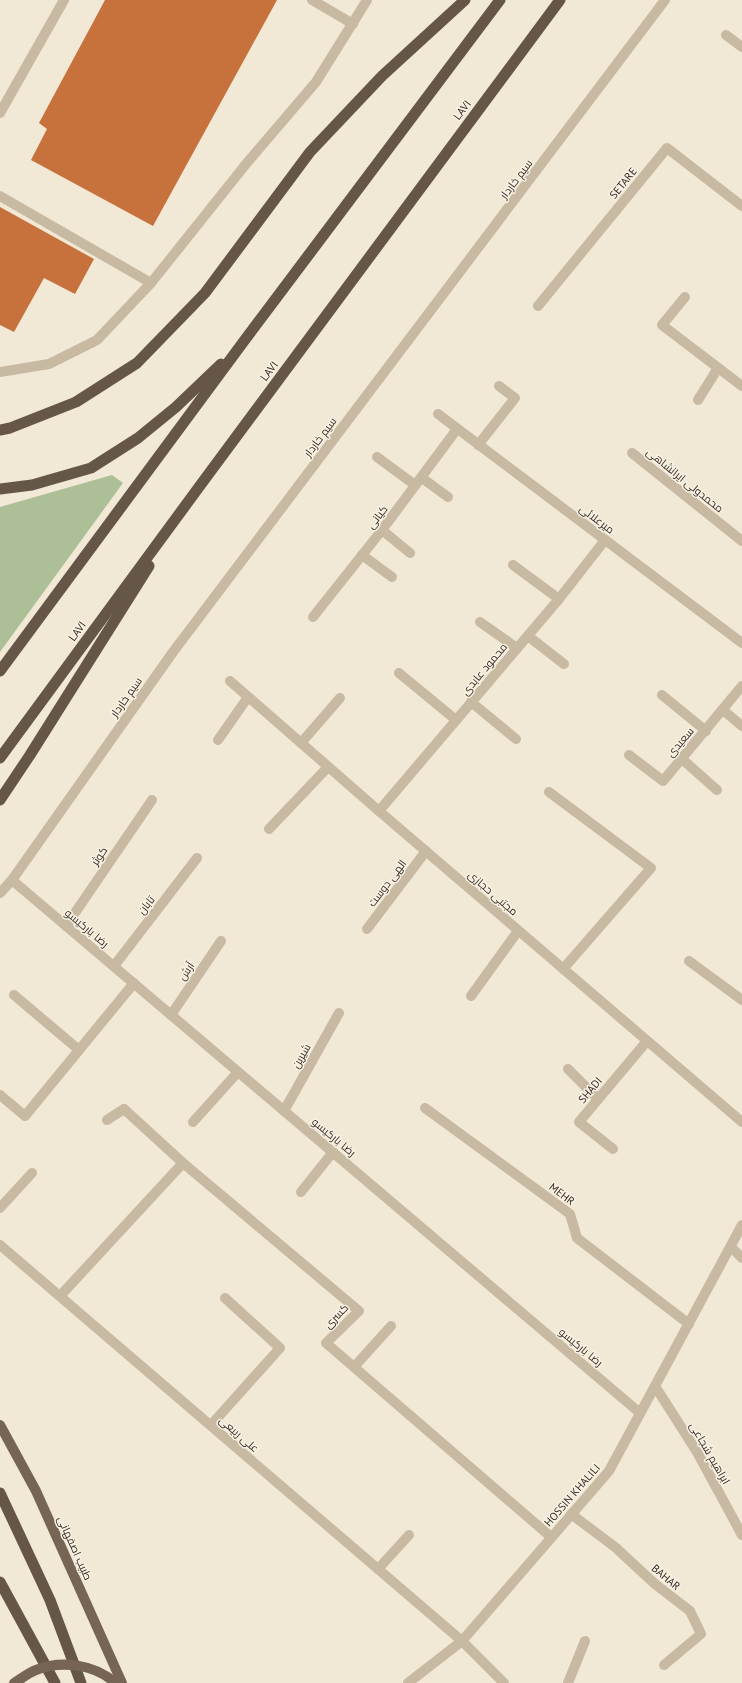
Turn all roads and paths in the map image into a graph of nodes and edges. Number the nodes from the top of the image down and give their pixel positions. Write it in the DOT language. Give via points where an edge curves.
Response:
graph roads {
  1 [pos="64,0"];
  2 [pos="312,0"];
  3 [pos="367,0"];
  4 [pos="465,0"];
  5 [pos="500,0"];
  6 [pos="560,0"];
  7 [pos="665,0"];
  8 [pos="353,24"];
  9 [pos="726,35"];
  10 [pos="742,47"];
  11 [pos="0,114"];
  12 [pos="0,196"];
  13 [pos="742,206"];
  14 [pos="151,283"];
  15 [pos="685,297"];
  16 [pos="538,306"];
  17 [pos="244,341"];
  18 [pos="718,368"];
  19 [pos="0,372"];
  20 [pos="498,386"];
  21 [pos="742,386"];
  22 [pos="698,400"];
  23 [pos="438,414"];
  24 [pos="457,429"];
  25 [pos="0,430"];
  26 [pos="478,445"];
  27 [pos="632,453"];
  28 [pos="377,457"];
  29 [pos="418,482"];
  30 [pos="199,487"];
  31 [pos="0,489"];
  32 [pos="448,497"];
  33 [pos="382,530"];
  34 [pos="605,540"];
  35 [pos="742,541"];
  36 [pos="410,553"];
  37 [pos="362,555"];
  38 [pos="513,565"];
  39 [pos="392,577"];
  40 [pos="559,599"];
  41 [pos="312,617"];
  42 [pos="480,622"];
  43 [pos="528,636"];
  44 [pos="742,643"];
  45 [pos="517,648"];
  46 [pos="564,664"];
  47 [pos="0,671"];
  48 [pos="399,673"];
  49 [pos="230,681"];
  50 [pos="742,686"];
  51 [pos="662,695"];
  52 [pos="248,697"];
  53 [pos="340,698"];
  54 [pos="471,702"];
  55 [pos="723,710"];
  56 [pos="456,720"];
  57 [pos="742,726"];
  58 [pos="706,730"];
  59 [pos="516,739"];
  60 [pos="218,740"];
  61 [pos="301,743"];
  62 [pos="629,755"];
  63 [pos="0,758"];
  64 [pos="682,759"];
  65 [pos="328,767"];
  66 [pos="717,790"];
  67 [pos="549,792"];
  68 [pos="0,800"];
  69 [pos="152,800"];
  70 [pos="378,811"];
  71 [pos="269,830"];
  72 [pos="426,851"];
  73 [pos="197,858"];
  74 [pos="12,880"];
  75 [pos="0,893"];
  76 [pos="66,926"];
  77 [pos="367,929"];
  78 [pos="518,931"];
  79 [pos="222,941"];
  80 [pos="689,961"];
  81 [pos="114,966"];
  82 [pos="563,969"];
  83 [pos="134,983"];
  84 [pos="14,995"];
  85 [pos="471,996"];
  86 [pos="742,1000"];
  87 [pos="339,1013"];
  88 [pos="171,1015"];
  89 [pos="647,1041"];
  90 [pos="79,1050"];
  91 [pos="568,1069"];
  92 [pos="238,1072"];
  93 [pos="0,1095"];
  94 [pos="598,1099"];
  95 [pos="425,1108"];
  96 [pos="284,1111"];
  97 [pos="107,1120"];
  98 [pos="193,1122"];
  99 [pos="742,1122"];
  100 [pos="613,1149"];
  101 [pos="333,1152"];
  102 [pos="183,1163"];
  103 [pos="32,1173"];
  104 [pos="301,1192"];
  105 [pos="0,1208"];
  106 [pos="742,1225"];
  107 [pos="0,1245"];
  108 [pos="731,1247"];
  109 [pos="742,1258"];
  110 [pos="60,1296"];
  111 [pos="226,1298"];
  112 [pos="689,1324"];
  113 [pos="391,1326"];
  114 [pos="354,1367"];
  115 [pos="655,1386"];
  116 [pos="640,1413"];
  117 [pos="0,1425"];
  118 [pos="211,1425"];
  119 [pos="0,1493"];
  120 [pos="571,1514"];
  121 [pos="742,1535"];
  122 [pos="409,1536"];
  123 [pos="551,1538"];
  124 [pos="378,1569"];
  125 [pos="0,1582"];
  126 [pos="462,1641"];
  127 [pos="585,1641"];
  128 [pos="664,1665"];
  129 [pos="14,1683"];
  130 [pos="55,1683"];
  131 [pos="81,1683"];
  132 [pos="115,1683"];
  133 [pos="122,1683"];
  134 [pos="408,1683"];
  135 [pos="504,1683"];
  136 [pos="568,1683"];
  1 -- 11 [label="street"];
  2 -- 8 [label="street"];
  3 -- 8 [label="street"];
  4 -- 25 [label="highway" via="382,76 310,152 205,293 137,363 76,402"];
  5 -- 17 [label="highway"];
  6 -- 30 [label="highway, LAVI"];
  7 -- 74 [label="street, سیم خاردار" via="173,652"];
  8 -- 14 [label="street" via="316,82 246,164"];
  9 -- 10 [label="street"];
  12 -- 14 [label="street"];
  13 -- 16 [label="street, SETARE" via="667,148"];
  14 -- 19 [label="street" via="96,340 49,364"];
  15 -- 18 [label="street" via="662,325"];
  17 -- 31 [label="highway" via="176,407 138,438 90,468 32,485"];
  17 -- 47 [label="highway"];
  18 -- 21 [label="street"];
  18 -- 22 [label="street"];
  20 -- 26 [label="street" via="515,398"];
  23 -- 24 [label="street, میرعلائی"];
  24 -- 26 [label="street, میرعلائی"];
  24 -- 29 [label="street, کیانی"];
  26 -- 34 [label="street, میرعلائی"];
  27 -- 35 [label="street, محمدولی ایرانشاهی"];
  28 -- 29 [label="street"];
  29 -- 32 [label="street"];
  29 -- 33 [label="street, کیانی"];
  30 -- 63 [label="highway, LAVI"];
  30 -- 68 [label="highway"];
  33 -- 36 [label="street"];
  33 -- 37 [label="street, کیانی"];
  34 -- 40 [label="street, محمود عابدی"];
  34 -- 44 [label="street, میرعلائی"];
  37 -- 39 [label="street"];
  37 -- 41 [label="street, کیانی"];
  38 -- 40 [label="street"];
  40 -- 43 [label="street, محمود عابدی"];
  42 -- 45 [label="street"];
  43 -- 45 [label="street, محمود عابدی"];
  43 -- 46 [label="street"];
  45 -- 54 [label="street, محمود عابدی"];
  48 -- 56 [label="street"];
  49 -- 52 [label="street, مجتبی حجازی"];
  50 -- 55 [label="street, سعیدی"];
  51 -- 58 [label="street"];
  52 -- 60 [label="street"];
  52 -- 61 [label="street, مجتبی حجازی"];
  53 -- 61 [label="street"];
  54 -- 56 [label="street, محمود عابدی"];
  54 -- 59 [label="street"];
  55 -- 57 [label="street"];
  55 -- 58 [label="street, سعیدی"];
  56 -- 70 [label="street, محمود عابدی"];
  58 -- 64 [label="street, سعیدی"];
  61 -- 65 [label="street, مجتبی حجازی"];
  62 -- 64 [label="street, سعیدی" via="663,781"];
  64 -- 66 [label="street"];
  65 -- 70 [label="street, مجتبی حجازی"];
  65 -- 71 [label="street"];
  67 -- 82 [label="street" via="651,868"];
  69 -- 76 [label="street, کوثر"];
  70 -- 72 [label="street, مجتبی حجازی"];
  72 -- 77 [label="street, الهی دوست"];
  72 -- 78 [label="street, مجتبی حجازی"];
  73 -- 81 [label="street, تابان"];
  74 -- 75 [label="street, سیم خاردار"];
  74 -- 76 [label="street, رضا بارکیسو"];
  76 -- 81 [label="street, رضا بارکیسو"];
  78 -- 82 [label="street, مجتبی حجازی"];
  78 -- 85 [label="street"];
  79 -- 88 [label="street, آرش"];
  80 -- 86 [label="street"];
  81 -- 83 [label="street, رضا بارکیسو"];
  82 -- 89 [label="street, مجتبی حجازی"];
  83 -- 88 [label="street, رضا بارکیسو"];
  83 -- 90 [label="street"];
  84 -- 90 [label="street"];
  87 -- 96 [label="street, شیرین"];
  88 -- 92 [label="street, رضا بارکیسو"];
  89 -- 94 [label="street, SHADI"];
  89 -- 99 [label="street, مجتبی حجازی"];
  90 -- 93 [label="street" via="25,1116"];
  91 -- 94 [label="street"];
  92 -- 96 [label="street, رضا بارکیسو"];
  92 -- 98 [label="street"];
  94 -- 100 [label="street, SHADI" via="578,1122"];
  95 -- 112 [label="street, MEHR" via="570,1214 577,1238"];
  96 -- 101 [label="street, رضا بارکیسو"];
  97 -- 102 [label="street, کسری" via="124,1109"];
  101 -- 104 [label="street"];
  101 -- 116 [label="street, رضا بارکیسو"];
  102 -- 110 [label="street"];
  102 -- 114 [label="street, کسری" via="359,1311 326,1343"];
  103 -- 105 [label="street"];
  106 -- 108 [label="street, HOSSIN KHALILI"];
  107 -- 110 [label="street, علی ربیعی"];
  108 -- 109 [label="street"];
  108 -- 112 [label="street, HOSSIN KHALILI"];
  110 -- 118 [label="street, علی ربیعی"];
  111 -- 118 [label="street" via="280,1348"];
  112 -- 115 [label="street, HOSSIN KHALILI"];
  113 -- 114 [label="street"];
  114 -- 123 [label="street, کسری"];
  115 -- 116 [label="street, HOSSIN KHALILI"];
  115 -- 121 [label="street, ابراهیم شجاعی" via="697,1452"];
  116 -- 120 [label="street, HOSSIN KHALILI" via="609,1471"];
  117 -- 133 [label="main road, طبیب اصفهانی" via="36,1491"];
  118 -- 124 [label="street, علی ربیعی"];
  119 -- 131 [label="highway" via="50,1600"];
  120 -- 123 [label="street, HOSSIN KHALILI"];
  120 -- 128 [label="street, BAHAR" via="615,1547 655,1584 690,1611 701,1634"];
  122 -- 124 [label="street"];
  123 -- 126 [label="street, HOSSIN KHALILI"];
  124 -- 126 [label="street, علی ربیعی"];
  125 -- 130 [label="highway"];
  126 -- 134 [label="street, HOSSIN KHALILI"];
  126 -- 135 [label="street, علی ربیعی"];
  127 -- 136 [label="street"];
  129 -- 132 [label="main road, bridge" via="36,1670 60,1665 86,1667"];
}
